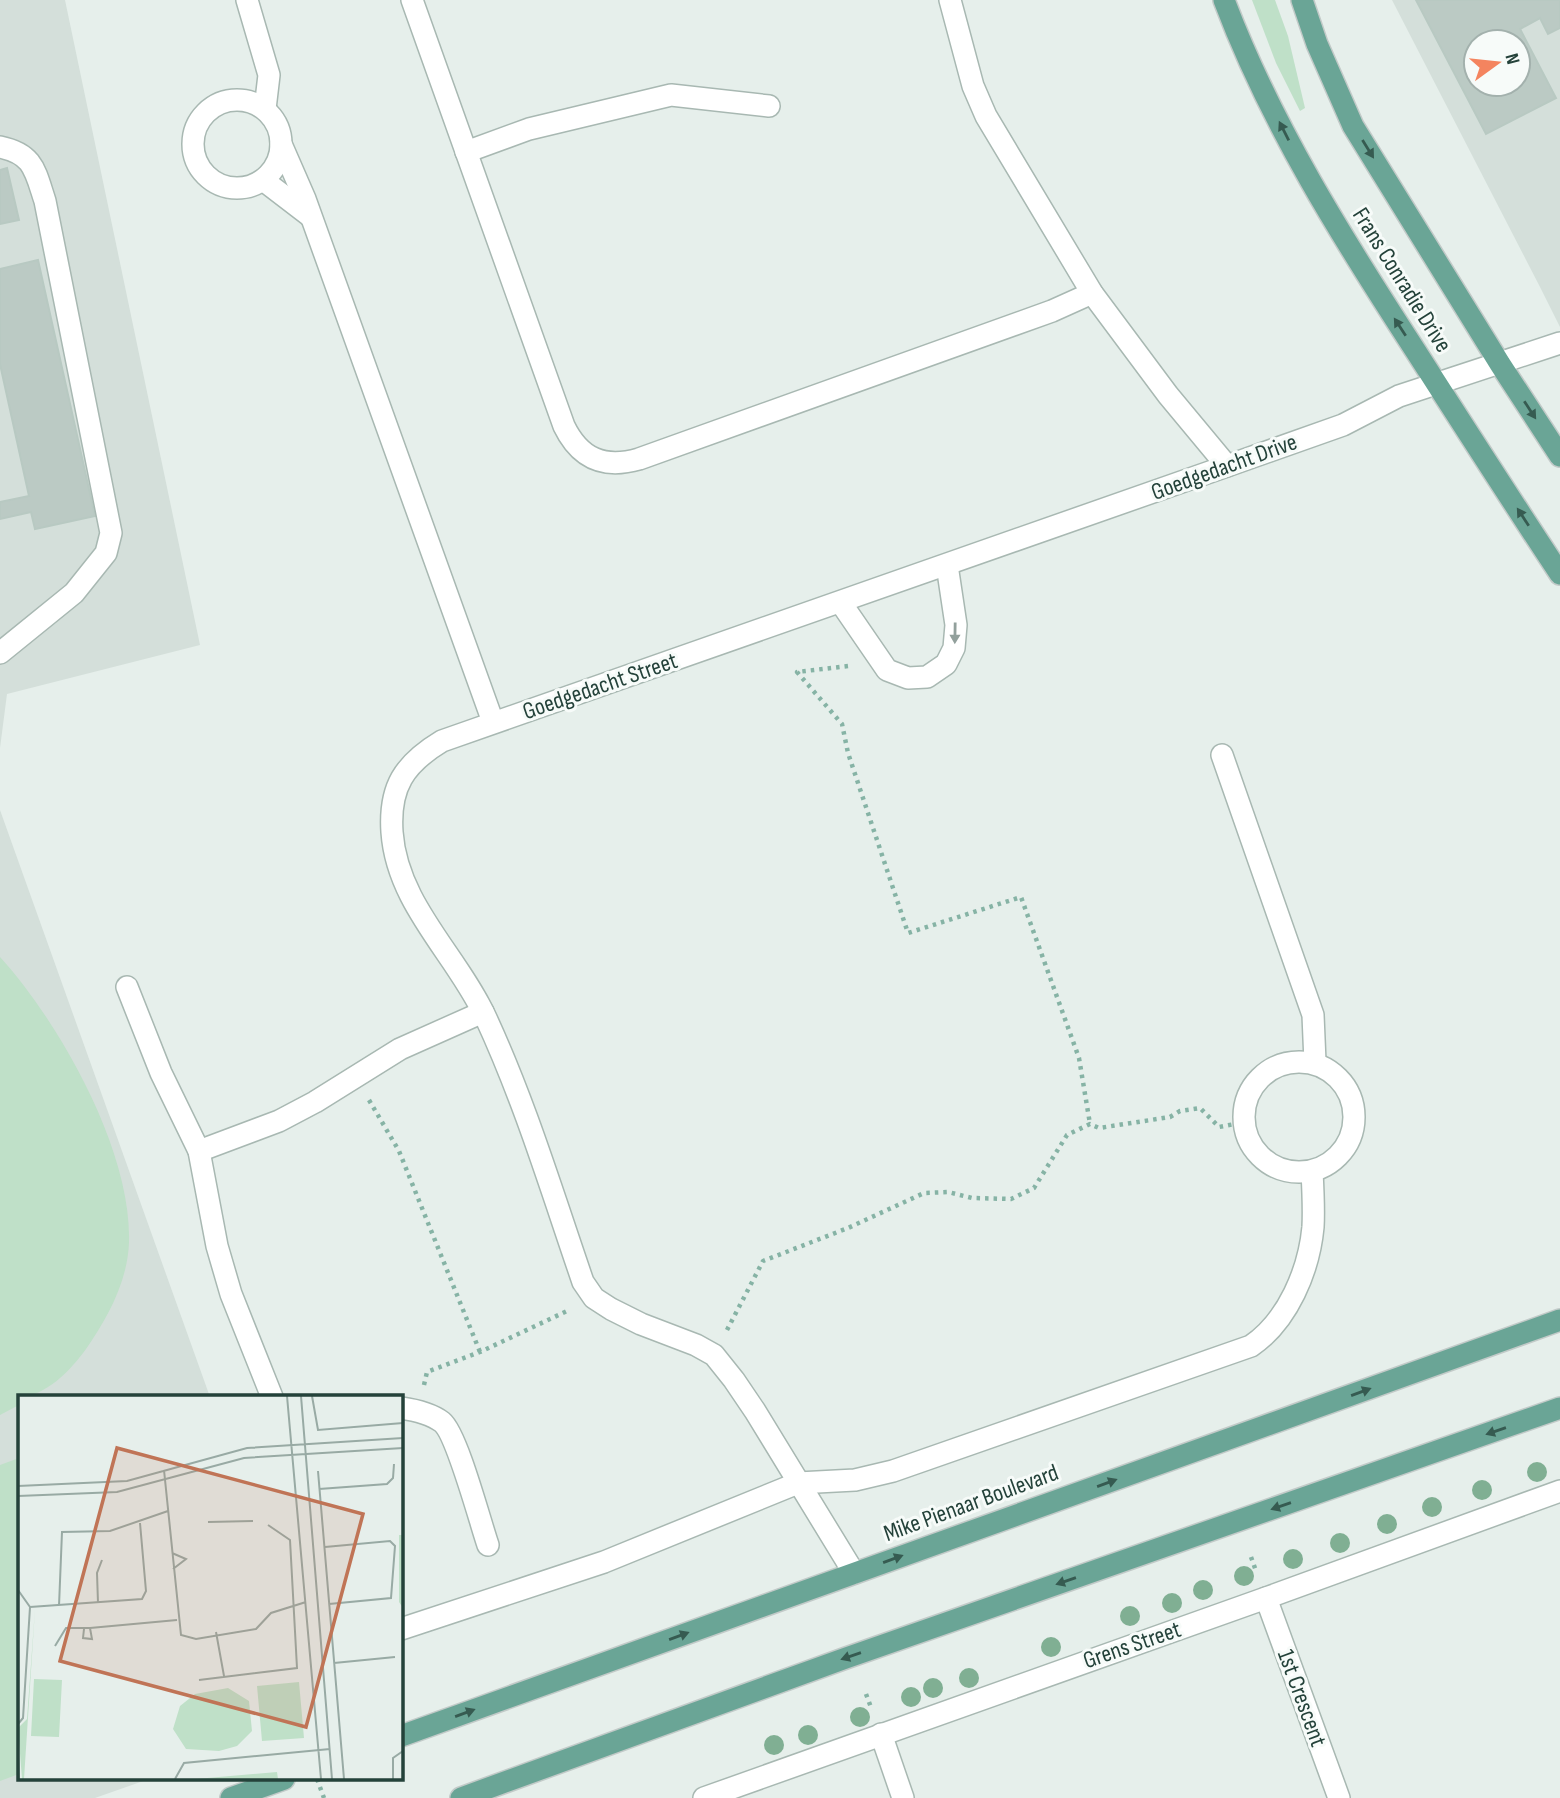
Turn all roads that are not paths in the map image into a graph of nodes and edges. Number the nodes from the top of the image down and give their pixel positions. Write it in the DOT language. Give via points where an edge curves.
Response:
graph roads {
  1 [pos="247,0"];
  2 [pos="412,0"];
  3 [pos="950,0"];
  4 [pos="1224,0"];
  5 [pos="1302,0"];
  6 [pos="769,106"];
  7 [pos="265,109"];
  8 [pos="281,144"];
  9 [pos="0,147"];
  10 [pos="466,152"];
  11 [pos="263,180"];
  12 [pos="310,216"];
  13 [pos="1092,293"];
  14 [pos="1560,343"];
  15 [pos="1500,364"];
  16 [pos="1437,384"];
  17 [pos="1560,456"];
  18 [pos="1227,466"];
  19 [pos="947,565"];
  20 [pos="1560,574"];
  21 [pos="841,603"];
  22 [pos="0,653"];
  23 [pos="493,722"];
  24 [pos="1222,755"];
  25 [pos="127,987"];
  26 [pos="483,1012"];
  27 [pos="1315,1062"];
  28 [pos="200,1151"];
  29 [pos="1312,1172"];
  30 [pos="1560,1320"];
  31 [pos="275,1395"];
  32 [pos="1560,1408"];
  33 [pos="409,1409"];
  34 [pos="798,1483"];
  35 [pos="1560,1490"];
  36 [pos="488,1545"];
  37 [pos="854,1573"];
  38 [pos="1266,1598"];
  39 [pos="402,1629"];
  40 [pos="881,1734"];
  41 [pos="402,1737"];
  42 [pos="281,1780"];
  43 [pos="231,1798"];
  44 [pos="461,1798"];
  45 [pos="704,1798"];
  46 [pos="904,1798"];
  47 [pos="1339,1798"];
  1 -- 7 [label="street" via="268,75"];
  2 -- 10 [label="street"];
  3 -- 13 [label="street" via="979,103"];
  16 -- 4 [label="main road, Frans Conradie Drive, one-way" via="1296,156"];
  5 -- 15 [label="main road, Frans Conradie Drive, one-way" via="1353,126"];
  6 -- 10 [label="street" via="671,95 529,129"];
  7 -- 8 [label="street"];
  7 -- 11 [label="street" via="237,100 211,109 195,131 193,145 202,171 224,187 251,186"];
  8 -- 11 [label="street" via="279,158"];
  8 -- 12 [label="street"];
  9 -- 22 [label="street" via="29,159 45,201 111,533 106,553 74,593"];
  10 -- 13 [label="street" via="564,426 579,449 606,463 639,459"];
  11 -- 12 [label="street"];
  12 -- 23 [label="street"];
  13 -- 18 [label="street"];
  14 -- 15 [label="street, Goedgedacht Drive"];
  15 -- 16 [label="street, Goedgedacht Drive"];
  15 -- 17 [label="main road, Frans Conradie Drive, one-way"];
  16 -- 18 [label="street, Goedgedacht Drive" via="1399,396 1343,425"];
  20 -- 16 [label="main road, Frans Conradie Drive, one-way"];
  18 -- 19 [label="street, Goedgedacht Drive"];
  19 -- 21 [label="street, Goedgedacht Drive"];
  19 -- 21 [label="street, one-way" via="954,648 946,664 927,677 894,674 880,662"];
  21 -- 23 [label="street, Goedgedacht Street"];
  23 -- 26 [label="street, Goedgedacht Street" via="442,741 412,761 391,807 392,835 404,885"];
  24 -- 27 [label="street" via="1313,1015"];
  25 -- 28 [label="street" via="161,1073"];
  26 -- 28 [label="street" via="400,1049 279,1121"];
  26 -- 34 [label="street" via="529,1121 583,1282 594,1298 714,1355 755,1411"];
  27 -- 29 [label="street" via="1336,1075 1347,1089 1355,1122 1342,1154"];
  27 -- 29 [label="street" via="1287,1063 1270,1070 1257,1081 1244,1113 1252,1147 1264,1160 1278,1169"];
  28 -- 31 [label="street" via="227,1282"];
  29 -- 34 [label="street" via="1307,1258 1277,1323 1251,1346 893,1471"];
  37 -- 30 [label="main road, Mike Pienaar Boulevard, one-way"];
  32 -- 44 [label="main road, one-way"];
  33 -- 36 [label="street" via="443,1423 454,1442"];
  34 -- 37 [label="street"];
  34 -- 39 [label="street" via="604,1562"];
  35 -- 38 [label="street, Grens Street"];
  41 -- 37 [label="main road, Mike Pienaar Boulevard, one-way"];
  38 -- 40 [label="street, Grens Street"];
  38 -- 47 [label="street, 1st Crescent"];
  40 -- 45 [label="street, Grens Street"];
  40 -- 46 [label="street"];
  42 -- 43 [label="main road"];
}
